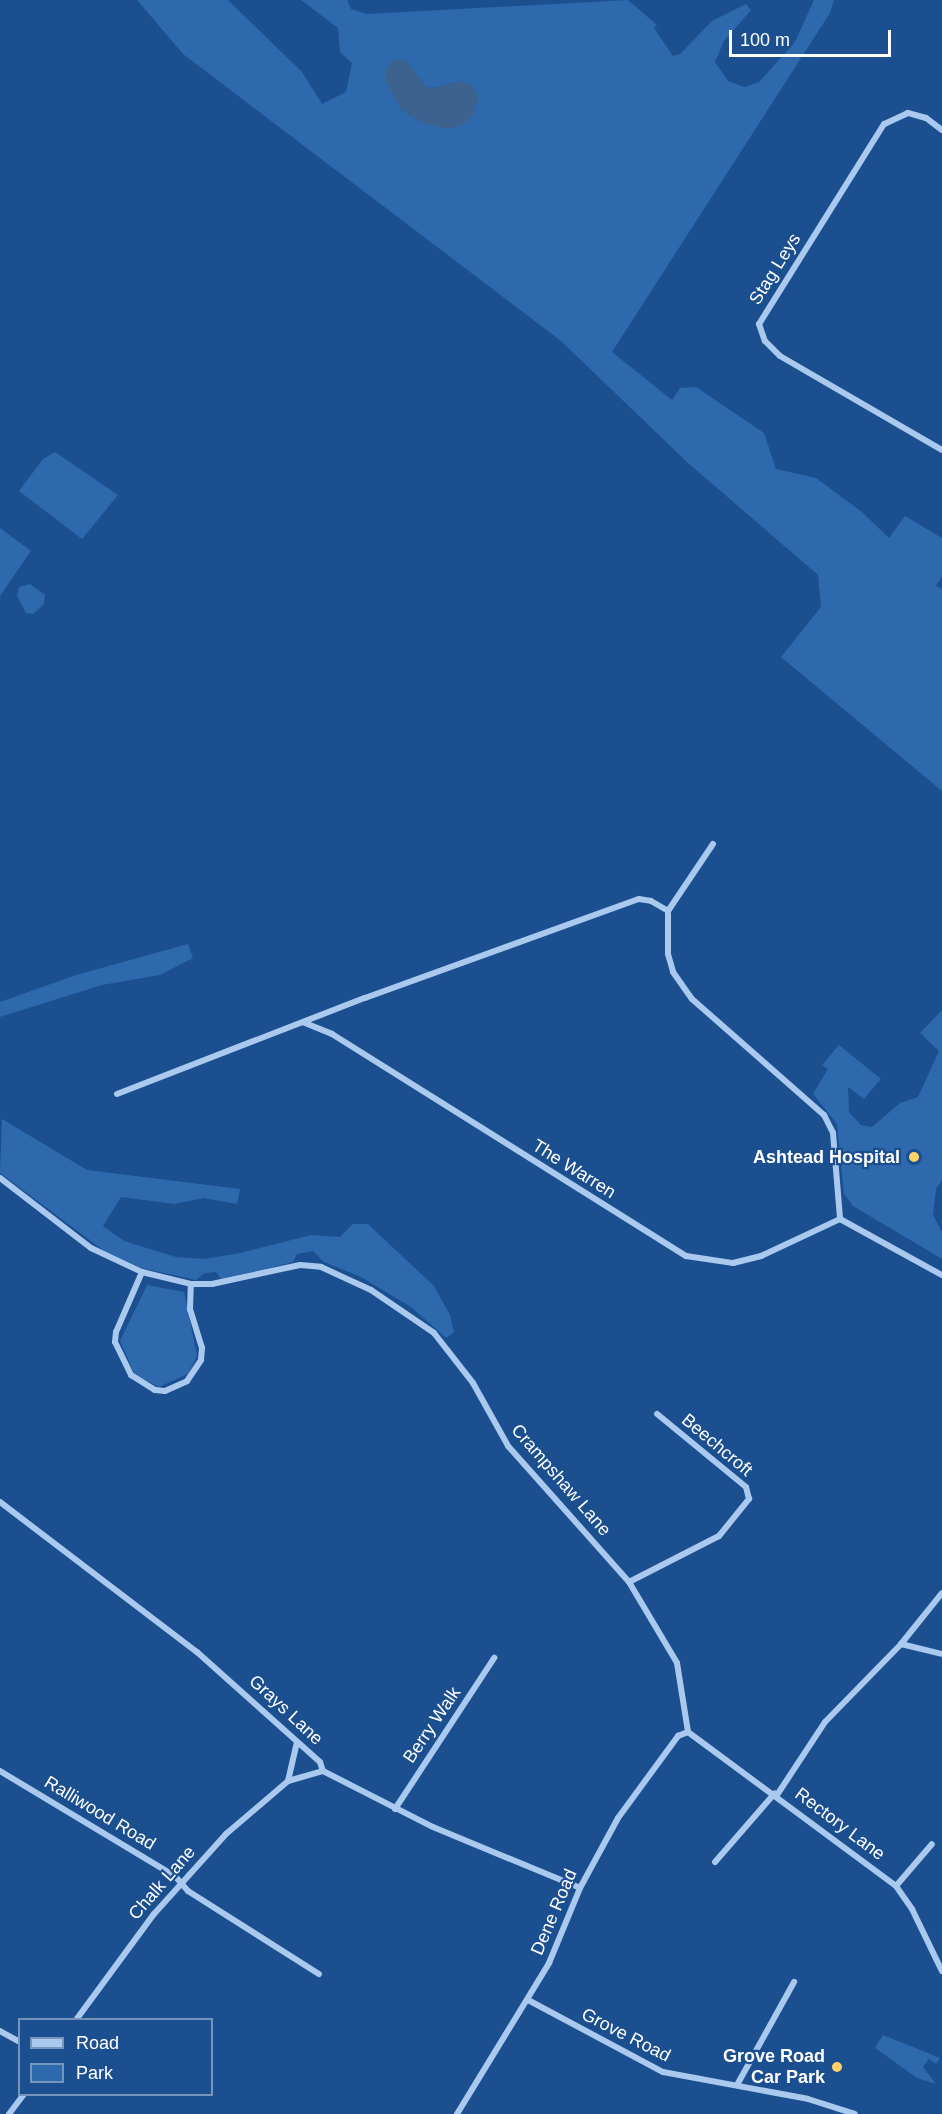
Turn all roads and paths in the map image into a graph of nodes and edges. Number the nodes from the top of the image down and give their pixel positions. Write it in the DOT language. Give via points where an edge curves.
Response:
graph roads {
  1 [pos="942,130"];
  2 [pos="942,450"];
  3 [pos="713,844"];
  4 [pos="668,911"];
  5 [pos="305,1023"];
  6 [pos="117,1094"];
  7 [pos="0,1178"];
  8 [pos="840,1219"];
  9 [pos="142,1272"];
  10 [pos="942,1275"];
  11 [pos="191,1284"];
  12 [pos="657,1414"];
  13 [pos="0,1502"];
  14 [pos="629,1582"];
  15 [pos="942,1593"];
  16 [pos="901,1644"];
  17 [pos="942,1654"];
  18 [pos="494,1658"];
  19 [pos="688,1732"];
  20 [pos="297,1742"];
  21 [pos="0,1771"];
  22 [pos="322,1771"];
  23 [pos="288,1781"];
  24 [pos="776,1794"];
  25 [pos="395,1809"];
  26 [pos="932,1845"];
  27 [pos="715,1862"];
  28 [pos="182,1883"];
  29 [pos="896,1886"];
  30 [pos="580,1888"];
  31 [pos="942,1971"];
  32 [pos="319,1974"];
  33 [pos="794,1982"];
  34 [pos="528,2000"];
  35 [pos="77,2018"];
  36 [pos="0,2031"];
  37 [pos="18,2041"];
  38 [pos="737,2085"];
  39 [pos="22,2096"];
  40 [pos="838,2111"];
  41 [pos="9,2114"];
  42 [pos="457,2114"];
  43 [pos="855,2114"];
  1 -- 2 [label="street, Stag Leys" via="926,118 908,112 885,124 759,324 765,341 780,356"];
  3 -- 4 [label="street"];
  4 -- 5 [label="street" via="639,899"];
  4 -- 8 [label="street" via="668,954 681,986 824,1115 833,1133"];
  5 -- 6 [label="street"];
  5 -- 8 [label="street, The Warren" via="332,1034 686,1256 733,1263 761,1256"];
  7 -- 9 [label="street, Crampshaw Lane" via="91,1248"];
  8 -- 10 [label="street"];
  9 -- 11 [label="street, Crampshaw Lane"];
  9 -- 11 [label="street" via="115,1342 131,1375 155,1390 187,1381 201,1360 202,1348 190,1309"];
  11 -- 14 [label="street, Crampshaw Lane" via="231,1283 300,1264 321,1267 371,1290 412,1317 447,1346 508,1446"];
  12 -- 14 [label="street, Beechcroft" via="746,1487 748,1499 710,1542 658,1564"];
  13 -- 20 [label="street, Grays Lane" via="197,1652"];
  14 -- 19 [label="street, Crampshaw Lane" via="677,1664"];
  15 -- 16 [label="street"];
  16 -- 17 [label="street"];
  16 -- 24 [label="street" via="825,1722"];
  18 -- 25 [label="street, Berry Walk"];
  19 -- 24 [label="street, Rectory Lane"];
  19 -- 30 [label="street, Dene Road" via="678,1736 633,1794"];
  20 -- 22 [label="street, Grays Lane" via="320,1762"];
  20 -- 23 [label="street"];
  21 -- 28 [label="street, Ralliwood Road"];
  22 -- 23 [label="street, Chalk Lane"];
  22 -- 25 [label="street, Grays Lane"];
  23 -- 28 [label="street, Chalk Lane" via="226,1834"];
  24 -- 27 [label="street"];
  24 -- 29 [label="street, Rectory Lane"];
  25 -- 30 [label="street, Grays Lane"];
  26 -- 29 [label="street"];
  28 -- 32 [label="street, Ralliwood Road" via="188,1891"];
  28 -- 35 [label="street, Chalk Lane" via="113,1966"];
  29 -- 31 [label="street, Rectory Lane" via="912,1909"];
  30 -- 34 [label="street, Dene Road" via="562,1938"];
  33 -- 38 [label="street"];
  34 -- 38 [label="street, Grove Road" via="663,2072"];
  34 -- 42 [label="street, Dene Road"];
  36 -- 37 [label="street"];
  38 -- 40 [label="street, Grove Road"];
  39 -- 41 [label="street"];
  40 -- 43 [label="street, Grove Road"];
}
